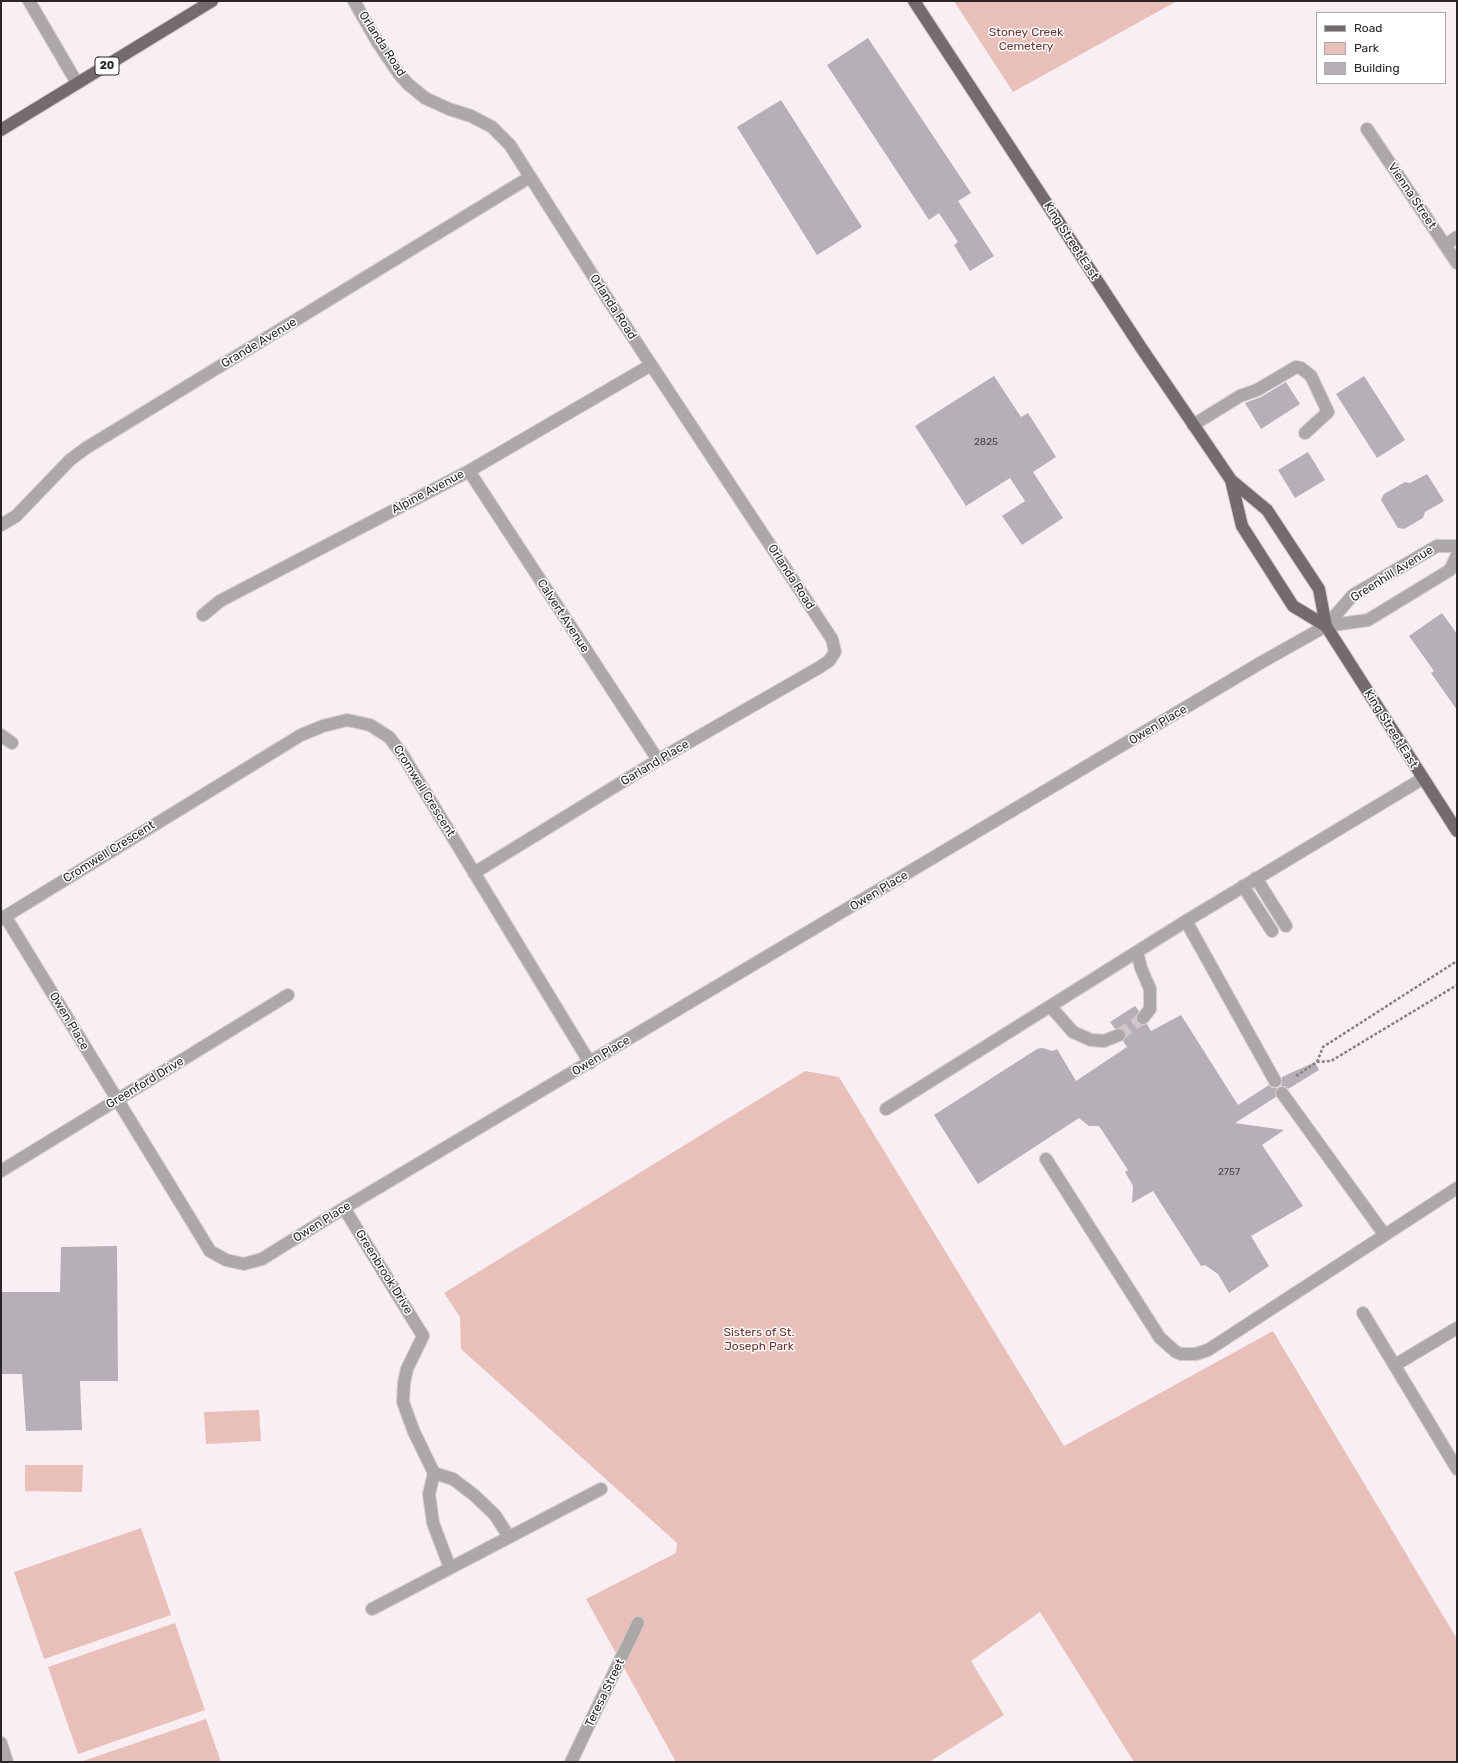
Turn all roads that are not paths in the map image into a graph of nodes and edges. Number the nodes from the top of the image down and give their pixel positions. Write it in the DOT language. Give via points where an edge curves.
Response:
graph roads {
  1 [pos="29,1"];
  2 [pos="212,1"];
  3 [pos="354,1"];
  4 [pos="914,1"];
  5 [pos="77,83"];
  6 [pos="1367,129"];
  7 [pos="1,130"];
  8 [pos="530,177"];
  9 [pos="1457,237"];
  10 [pos="1445,245"];
  11 [pos="1457,263"];
  12 [pos="651,365"];
  13 [pos="1193,425"];
  14 [pos="1305,433"];
  15 [pos="469,471"];
  16 [pos="1231,480"];
  17 [pos="1,525"];
  18 [pos="1457,546"];
  19 [pos="1457,555"];
  20 [pos="203,615"];
  21 [pos="1326,626"];
  22 [pos="835,652"];
  23 [pos="1,735"];
  24 [pos="12,743"];
  25 [pos="658,760"];
  26 [pos="1422,779"];
  27 [pos="1457,831"];
  28 [pos="474,873"];
  29 [pos="1256,878"];
  30 [pos="1243,886"];
  31 [pos="3,917"];
  32 [pos="1186,921"];
  33 [pos="1286,926"];
  34 [pos="1272,931"];
  35 [pos="1137,952"];
  36 [pos="288,995"];
  37 [pos="1050,1006"];
  38 [pos="1143,1018"];
  39 [pos="1119,1035"];
  40 [pos="590,1063"];
  41 [pos="1275,1081"];
  42 [pos="1282,1092"];
  43 [pos="117,1100"];
  44 [pos="886,1109"];
  45 [pos="1046,1159"];
  46 [pos="1,1171"];
  47 [pos="1457,1188"];
  48 [pos="344,1208"];
  49 [pos="1384,1234"];
  50 [pos="1363,1314"];
  51 [pos="1457,1328"];
  52 [pos="1395,1365"];
  53 [pos="1457,1469"];
  54 [pos="434,1473"];
  55 [pos="601,1489"];
  56 [pos="509,1537"];
  57 [pos="450,1568"];
  58 [pos="372,1609"];
  59 [pos="638,1623"];
  60 [pos="1,1743"];
  61 [pos="7,1762"];
  62 [pos="572,1762"];
  1 -- 5 [label="street"];
  2 -- 5 [label="main road, 20"];
  3 -- 8 [label="street, Orlanda Road" via="378,43 408,84 425,98 492,127 510,145"];
  4 -- 13 [label="main road, King Street East"];
  5 -- 7 [label="main road, 20"];
  6 -- 10 [label="street, Vienna Street"];
  8 -- 12 [label="street, Orlanda Road"];
  8 -- 17 [label="street, Grande Avenue" via="86,448 70,460 16,516"];
  9 -- 10 [label="street"];
  10 -- 11 [label="street, Vienna Street"];
  12 -- 15 [label="street, Alpine Avenue"];
  12 -- 22 [label="street, Orlanda Road" via="832,639"];
  13 -- 14 [label="street" via="1240,396 1257,390 1296,367 1311,376 1328,412"];
  13 -- 16 [label="main road, King Street East"];
  15 -- 20 [label="street, Alpine Avenue" via="220,601"];
  15 -- 25 [label="street, Calvert Avenue"];
  16 -- 21 [label="main road, King Street East" via="1267,510 1319,590"];
  16 -- 21 [label="main road, King Street East" via="1242,526 1293,606"];
  18 -- 21 [label="street, Greenhill Avenue" via="1437,546 1353,595"];
  19 -- 21 [label="street, Greenhill Avenue" via="1450,570 1368,620"];
  21 -- 26 [label="main road, King Street East"];
  21 -- 40 [label="street, Owen Place"];
  22 -- 25 [label="street, Garland Place" via="829,661 820,667"];
  23 -- 24 [label="street"];
  25 -- 28 [label="street, Garland Place"];
  26 -- 27 [label="main road, King Street East"];
  26 -- 29 [label="street"];
  28 -- 31 [label="street, Cromwell Crescent" via="402,754 389,737 370,725 347,720 301,735 273,751"];
  28 -- 40 [label="street, Cromwell Crescent"];
  29 -- 30 [label="street"];
  29 -- 33 [label="street"];
  30 -- 32 [label="street"];
  30 -- 34 [label="street"];
  31 -- 43 [label="street, Owen Place"];
  32 -- 35 [label="street"];
  32 -- 41 [label="street"];
  35 -- 37 [label="street"];
  35 -- 38 [label="street" via="1150,989 1150,1009"];
  36 -- 43 [label="street, Greenford Drive"];
  37 -- 39 [label="street" via="1073,1032 1092,1040 1104,1041"];
  37 -- 44 [label="street"];
  40 -- 48 [label="street, Owen Place"];
  42 -- 49 [label="street"];
  43 -- 46 [label="street, Greenford Drive"];
  43 -- 48 [label="street, Owen Place" via="210,1251 226,1260 244,1264 262,1259"];
  45 -- 49 [label="street" via="1160,1338 1182,1354 1196,1354 1208,1350"];
  47 -- 49 [label="street"];
  48 -- 54 [label="street, Greenbrook Drive" via="423,1336 407,1369 404,1402 414,1432"];
  50 -- 52 [label="street"];
  51 -- 52 [label="street"];
  52 -- 53 [label="street"];
  54 -- 56 [label="street" via="454,1479 474,1495 496,1515"];
  54 -- 57 [label="street" via="429,1494 433,1523"];
  55 -- 56 [label="street"];
  56 -- 57 [label="street"];
  57 -- 58 [label="street"];
  59 -- 62 [label="street, Teresa Street"];
  60 -- 61 [label="street"];
}
